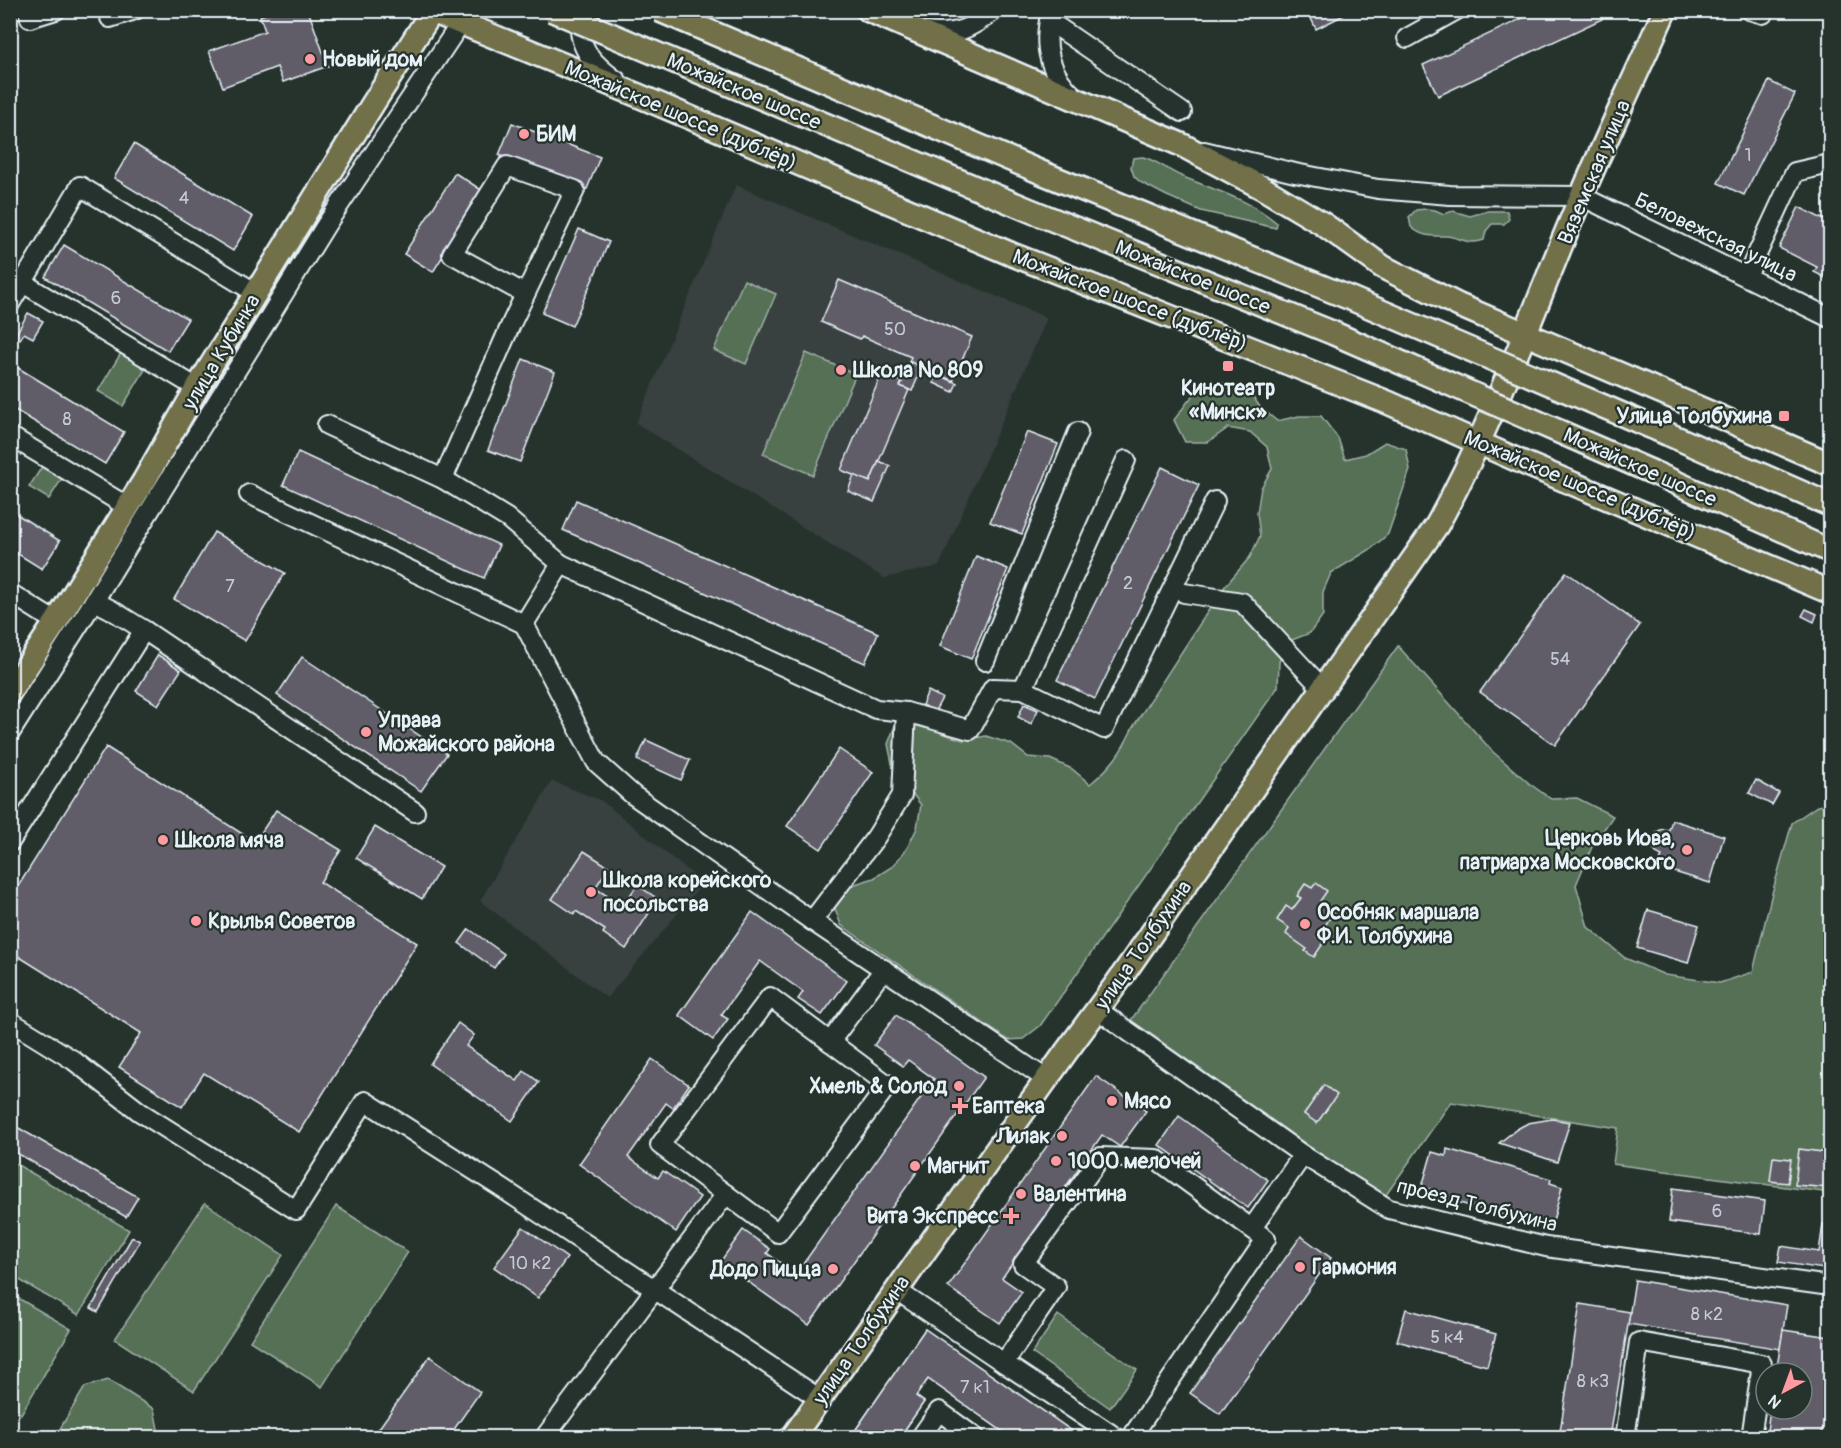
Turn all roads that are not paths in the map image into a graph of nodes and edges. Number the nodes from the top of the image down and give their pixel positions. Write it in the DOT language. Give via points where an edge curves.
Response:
graph roads {
  1 [pos="28,10"];
  2 [pos="56,10"];
  3 [pos="135,10"];
  4 [pos="552,10"];
  5 [pos="582,10"];
  6 [pos="659,10"];
  7 [pos="868,10"];
  8 [pos="995,10"];
  9 [pos="1457,10"];
  10 [pos="1665,10"];
  11 [pos="431,11"];
  12 [pos="1050,16"];
  13 [pos="465,17"];
  14 [pos="110,18"];
  15 [pos="914,30"];
  16 [pos="1407,38"];
  17 [pos="637,95"];
  18 [pos="1080,101"];
  19 [pos="1182,112"];
  20 [pos="1182,145"];
  21 [pos="1830,164"];
  22 [pos="1581,196"];
  23 [pos="1747,276"];
  24 [pos="23,283"];
  25 [pos="256,293"];
  26 [pos="525,294"];
  27 [pos="10,304"];
  28 [pos="1830,318"];
  29 [pos="1526,334"];
  30 [pos="197,388"];
  31 [pos="327,425"];
  32 [pos="1078,432"];
  33 [pos="10,436"];
  34 [pos="1479,442"];
  35 [pos="1126,460"];
  36 [pos="1828,463"];
  37 [pos="443,479"];
  38 [pos="249,494"];
  39 [pos="1215,501"];
  40 [pos="1830,505"];
  41 [pos="128,507"];
  42 [pos="1830,551"];
  43 [pos="561,564"];
  44 [pos="1830,592"];
  45 [pos="10,593"];
  46 [pos="1184,593"];
  47 [pos="94,601"];
  48 [pos="56,622"];
  49 [pos="524,624"];
  50 [pos="144,630"];
  51 [pos="985,662"];
  52 [pos="1322,688"];
  53 [pos="1023,689"];
  54 [pos="10,692"];
  55 [pos="906,712"];
  56 [pos="10,733"];
  57 [pos="415,812"];
  58 [pos="10,842"];
  59 [pos="812,921"];
  60 [pos="884,969"];
  61 [pos="1098,1010"];
  62 [pos="10,1021"];
  63 [pos="830,1042"];
  64 [pos="1047,1079"];
  65 [pos="1303,1155"];
  66 [pos="726,1194"];
  67 [pos="1252,1228"];
  68 [pos="1830,1286"];
  69 [pos="654,1290"];
  70 [pos="896,1290"];
  71 [pos="1004,1363"];
  72 [pos="820,1399"];
  73 [pos="544,1437"];
  74 [pos="792,1437"];
  75 [pos="920,1437"];
  76 [pos="976,1437"];
  77 [pos="1117,1437"];
  78 [pos="1131,1437"];
  79 [pos="1625,1437"];
  80 [pos="1751,1437"];
  1 -- 2 [label="street" via="30,18"];
  3 -- 14 [label="street"];
  4 -- 42 [label="main road, Можайское шоссе, bridge" via="1333,333"];
  5 -- 17 [label="street" via="579,27 585,50 599,68"];
  6 -- 40 [label="main road, Можайское шоссе, bridge" via="1352,299"];
  7 -- 15 [label="main road"];
  8 -- 15 [label="street" via="963,31 942,34"];
  9 -- 16 [label="street"];
  10 -- 22 [label="main road, Вяземская улица"];
  11 -- 13 [label="main road, Можайское шоссе (дублёр)"];
  11 -- 25 [label="main road, улица Кубинка"];
  12 -- 18 [label="street" via="1049,57 1055,75"];
  12 -- 19 [label="street"];
  13 -- 17 [label="main road, Можайское шоссе (дублёр)"];
  13 -- 47 [label="street" via="326,225"];
  15 -- 18 [label="main road"];
  17 -- 34 [label="main road, Можайское шоссе (дублёр)" via="1011,254"];
  18 -- 20 [label="main road"];
  20 -- 22 [label="street" via="1378,189 1450,195"];
  20 -- 29 [label="main road" via="1323,224 1383,267"];
  21 -- 23 [label="street" via="1795,172"];
  22 -- 23 [label="street, Беловежская улица"];
  22 -- 29 [label="main road, Вяземская улица"];
  23 -- 28 [label="street, Беловежская улица"];
  24 -- 25 [label="street" via="80,186"];
  24 -- 27 [label="street"];
  24 -- 30 [label="street"];
  25 -- 30 [label="main road, улица Кубинка"];
  26 -- 26 [label="street" via="575,190 507,166 452,254"];
  26 -- 37 [label="street"];
  29 -- 34 [label="main road, Вяземская улица"];
  29 -- 36 [label="main road"];
  30 -- 41 [label="main road, улица Кубинка"];
  31 -- 37 [label="street"];
  32 -- 51 [label="street"];
  33 -- 41 [label="street"];
  34 -- 44 [label="main road, Можайское шоссе (дублёр)"];
  34 -- 52 [label="main road, улица Толбухина" via="1437,525"];
  35 -- 53 [label="street"];
  37 -- 43 [label="street" via="507,518"];
  38 -- 49 [label="street"];
  39 -- 53 [label="street" via="1104,729"];
  41 -- 48 [label="main road, улица Кубинка"];
  43 -- 49 [label="street"];
  43 -- 55 [label="street" via="876,710"];
  45 -- 48 [label="street"];
  46 -- 52 [label="street" via="1242,602"];
  47 -- 50 [label="street"];
  47 -- 56 [label="street"];
  48 -- 54 [label="main road, улица Кубинка"];
  49 -- 59 [label="street" via="596,762 633,795"];
  50 -- 57 [label="street"];
  50 -- 58 [label="street"];
  52 -- 61 [label="main road, улица Толбухина"];
  53 -- 55 [label="street" via="993,688 969,730"];
  55 -- 59 [label="street" via="902,795 876,837"];
  59 -- 60 [label="street"];
  60 -- 63 [label="street"];
  60 -- 64 [label="street"];
  61 -- 64 [label="main road, улица Толбухина"];
  61 -- 65 [label="street, проезд Толбухина"];
  62 -- 69 [label="street" via="73,1060 140,1112 296,1210 365,1101"];
  63 -- 66 [label="street" via="888,1085 778,1233"];
  63 -- 66 [label="street" via="770,997 660,1145"];
  64 -- 70 [label="main road, улица Толбухина"];
  65 -- 67 [label="street"];
  65 -- 68 [label="street, проезд Толбухина" via="1389,1209 1546,1247"];
  66 -- 69 [label="street"];
  67 -- 71 [label="street" via="1156,1159 1101,1157 1023,1264 1056,1287"];
  67 -- 78 [label="street" via="1266,1239"];
  69 -- 72 [label="street"];
  69 -- 73 [label="street"];
  70 -- 71 [label="street"];
  70 -- 72 [label="main road, улица Толбухина"];
  71 -- 77 [label="street"];
  72 -- 74 [label="main road, улица Толбухина"];
  75 -- 76 [label="street" via="939,1411"];
  79 -- 80 [label="street" via="1639,1342 1762,1364"];
}
